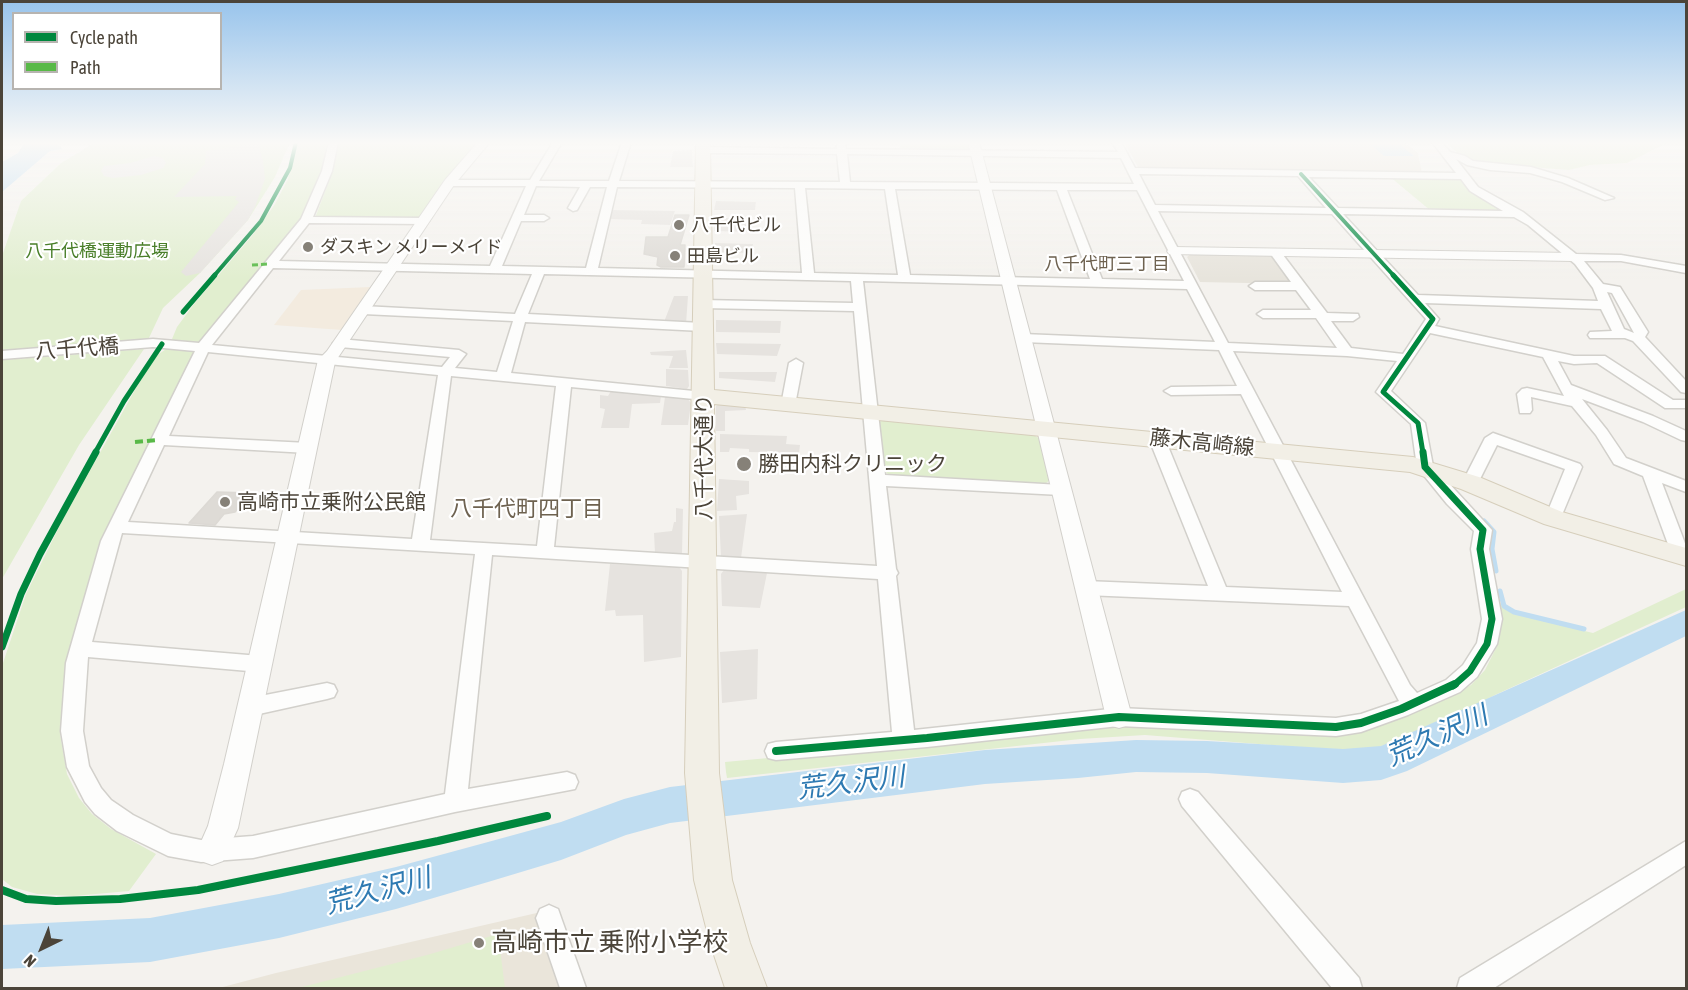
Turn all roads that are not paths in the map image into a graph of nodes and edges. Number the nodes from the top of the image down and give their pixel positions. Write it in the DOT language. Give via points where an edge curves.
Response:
graph roads {
  1 [pos="320,188"];
  2 [pos="446,188"];
  3 [pos="531,188"];
  4 [pos="584,188"];
  5 [pos="612,188"];
  6 [pos="703,188"];
  7 [pos="800,188"];
  8 [pos="890,188"];
  9 [pos="985,188"];
  10 [pos="1062,188"];
  11 [pos="1141,188"];
  12 [pos="1314,188"];
  13 [pos="1473,188"];
  14 [pos="1582,188"];
  15 [pos="1609,198"];
  16 [pos="573,208"];
  17 [pos="1151,208"];
  18 [pos="1335,211"];
  19 [pos="1519,214"];
  20 [pos="518,218"];
  21 [pos="544,218"];
  22 [pos="306,220"];
  23 [pos="424,221"];
  24 [pos="1174,251"];
  25 [pos="1276,253"];
  26 [pos="1374,254"];
  27 [pos="1573,257"];
  28 [pos="269,264"];
  29 [pos="393,266"];
  30 [pos="495,268"];
  31 [pos="540,269"];
  32 [pos="1686,269"];
  33 [pos="591,271"];
  34 [pos="702,273"];
  35 [pos="808,276"];
  36 [pos="857,277"];
  37 [pos="904,279"];
  38 [pos="1008,281"];
  39 [pos="1097,283"];
  40 [pos="1192,285"];
  41 [pos="1255,286"];
  42 [pos="1300,286"];
  43 [pos="1599,287"];
  44 [pos="1414,299"];
  45 [pos="1606,304"];
  46 [pos="861,307"];
  47 [pos="363,310"];
  48 [pos="1263,314"];
  49 [pos="702,315"];
  50 [pos="1322,315"];
  51 [pos="1353,317"];
  52 [pos="520,318"];
  53 [pos="1427,328"];
  54 [pos="1595,335"];
  55 [pos="1632,336"];
  56 [pos="1023,338"];
  57 [pos="340,343"];
  58 [pos="1224,347"];
  59 [pos="204,348"];
  60 [pos="1347,352"];
  61 [pos="2,355"];
  62 [pos="1549,356"];
  63 [pos="1406,358"];
  64 [pos="327,360"];
  65 [pos="796,363"];
  66 [pos="446,371"];
  67 [pos="503,376"];
  68 [pos="564,382"];
  69 [pos="1565,388"];
  70 [pos="1686,388"];
  71 [pos="1245,390"];
  72 [pos="1171,391"];
  73 [pos="704,396"];
  74 [pos="1576,403"];
  75 [pos="1686,404"];
  76 [pos="788,405"];
  77 [pos="1525,410"];
  78 [pos="872,413"];
  79 [pos="1045,429"];
  80 [pos="1686,437"];
  81 [pos="1157,439"];
  82 [pos="158,440"];
  83 [pos="308,447"];
  84 [pos="1278,451"];
  85 [pos="1425,467"];
  86 [pos="1650,474"];
  87 [pos="878,480"];
  88 [pos="1470,483"];
  89 [pos="1686,487"];
  90 [pos="1061,490"];
  91 [pos="1553,518"];
  92 [pos="116,527"];
  93 [pos="288,538"];
  94 [pos="420,546"];
  95 [pos="484,550"];
  96 [pos="545,553"];
  97 [pos="1684,556"];
  98 [pos="704,563"];
  99 [pos="889,573"];
  100 [pos="1085,588"];
  101 [pos="1220,594"];
  102 [pos="1356,599"];
  103 [pos="79,649"];
  104 [pos="260,664"];
  105 [pos="327,691"];
  106 [pos="1413,703"];
  107 [pos="250,707"];
  108 [pos="1119,717"];
  109 [pos="904,740"];
  110 [pos="776,751"];
  111 [pos="567,782"];
  112 [pos="1190,799"];
  113 [pos="455,802"];
  114 [pos="212,851"];
  115 [pos="1686,853"];
  116 [pos="549,918"];
  117 [pos="573,988"];
  118 [pos="746,988"];
  119 [pos="1349,988"];
  120 [pos="1470,988"];
  1 -- 22 [label="street"];
  2 -- 23 [label="street"];
  3 -- 20 [label="street"];
  4 -- 16 [label="street"];
  5 -- 33 [label="street"];
  6 -- 34 [label="main road, 八千代大通り"];
  7 -- 35 [label="street"];
  8 -- 37 [label="street"];
  9 -- 38 [label="street"];
  10 -- 39 [label="street"];
  11 -- 17 [label="street"];
  12 -- 18 [label="street"];
  13 -- 19 [label="street"];
  14 -- 15 [label="street"];
  17 -- 18 [label="street"];
  17 -- 24 [label="street"];
  18 -- 19 [label="street"];
  18 -- 26 [label="street"];
  19 -- 27 [label="street"];
  20 -- 21 [label="street"];
  20 -- 30 [label="street"];
  22 -- 23 [label="street"];
  22 -- 28 [label="street"];
  23 -- 29 [label="street"];
  24 -- 25 [label="street"];
  24 -- 40 [label="street"];
  25 -- 26 [label="street"];
  25 -- 42 [label="street"];
  26 -- 27 [label="street"];
  26 -- 44 [label="street"];
  27 -- 32 [label="street" via="1621,258"];
  27 -- 43 [label="street"];
  28 -- 29 [label="street"];
  28 -- 59 [label="street"];
  29 -- 30 [label="street"];
  29 -- 47 [label="street"];
  30 -- 31 [label="street"];
  31 -- 33 [label="street"];
  31 -- 52 [label="street"];
  33 -- 34 [label="street"];
  34 -- 35 [label="street"];
  34 -- 49 [label="main road, 八千代大通り"];
  35 -- 36 [label="street"];
  36 -- 37 [label="street"];
  36 -- 46 [label="street"];
  37 -- 38 [label="street"];
  38 -- 39 [label="street"];
  38 -- 56 [label="street"];
  39 -- 40 [label="street"];
  40 -- 58 [label="street"];
  41 -- 42 [label="street"];
  42 -- 50 [label="street"];
  43 -- 45 [label="street"];
  43 -- 55 [label="street" via="1616,290 1641,333"];
  44 -- 45 [label="street"];
  44 -- 53 [label="street" via="1433,319"];
  45 -- 55 [label="street" via="1619,332"];
  46 -- 49 [label="street"];
  46 -- 78 [label="street"];
  47 -- 52 [label="street"];
  47 -- 57 [label="street"];
  48 -- 50 [label="street"];
  49 -- 52 [label="street"];
  49 -- 73 [label="main road, 八千代大通り"];
  50 -- 51 [label="street"];
  50 -- 60 [label="street"];
  52 -- 67 [label="street"];
  53 -- 62 [label="street" via="1518,356"];
  53 -- 63 [label="street"];
  54 -- 55 [label="street"];
  55 -- 70 [label="street"];
  56 -- 58 [label="street"];
  56 -- 79 [label="street"];
  57 -- 64 [label="street"];
  57 -- 66 [label="street" via="459,354"];
  58 -- 60 [label="street"];
  58 -- 71 [label="street"];
  59 -- 61 [label="street, 八千代橋" via="153,343"];
  59 -- 64 [label="street, 八千代橋"];
  59 -- 82 [label="street"];
  60 -- 63 [label="street"];
  62 -- 69 [label="street"];
  62 -- 75 [label="street" via="1603,360 1670,405"];
  63 -- 85 [label="street" via="1383,392 1419,425"];
  64 -- 66 [label="street, 八千代橋"];
  64 -- 83 [label="street"];
  65 -- 76 [label="street"];
  66 -- 67 [label="street, 八千代橋"];
  66 -- 94 [label="street"];
  67 -- 68 [label="street, 八千代橋"];
  68 -- 73 [label="street, 八千代橋"];
  68 -- 96 [label="street"];
  69 -- 74 [label="street"];
  69 -- 80 [label="street"];
  71 -- 72 [label="street"];
  71 -- 84 [label="street"];
  73 -- 76 [label="main road, 藤木高崎線"];
  73 -- 98 [label="main road, 八千代大通り"];
  74 -- 77 [label="street" via="1527,392"];
  74 -- 86 [label="street" via="1620,461"];
  76 -- 78 [label="main road, 藤木高崎線"];
  78 -- 79 [label="main road, 藤木高崎線"];
  78 -- 87 [label="street"];
  79 -- 81 [label="main road, 藤木高崎線"];
  79 -- 90 [label="street"];
  81 -- 84 [label="main road, 藤木高崎線"];
  81 -- 101 [label="street"];
  82 -- 83 [label="street"];
  82 -- 92 [label="street"];
  83 -- 93 [label="street"];
  84 -- 85 [label="main road, 藤木高崎線"];
  84 -- 102 [label="street"];
  85 -- 88 [label="main road, 藤木高崎線"];
  85 -- 106 [label="street" via="1483,530 1480,549 1492,619 1482,654 1465,676 1453,686"];
  86 -- 89 [label="street"];
  86 -- 97 [label="street"];
  87 -- 90 [label="street"];
  87 -- 99 [label="street"];
  88 -- 91 [label="main road, 藤木高崎線"];
  88 -- 91 [label="street" via="1493,438 1574,467"];
  90 -- 100 [label="street"];
  91 -- 97 [label="main road, 藤木高崎線"];
  92 -- 93 [label="street"];
  92 -- 103 [label="street"];
  93 -- 94 [label="street"];
  93 -- 104 [label="street"];
  94 -- 95 [label="street"];
  95 -- 96 [label="street"];
  95 -- 113 [label="street"];
  96 -- 98 [label="street"];
  98 -- 99 [label="street"];
  98 -- 118 [label="main road, 八千代大通り" via="702,773 706,830 713,880"];
  99 -- 109 [label="street"];
  100 -- 101 [label="street"];
  100 -- 108 [label="street"];
  101 -- 102 [label="street"];
  102 -- 106 [label="street" via="1403,691"];
  103 -- 104 [label="street"];
  103 -- 114 [label="street" via="72,731 78,767 93,795 115,816 147,836 184,849"];
  104 -- 107 [label="street"];
  105 -- 107 [label="street"];
  106 -- 108 [label="street" via="1361,723 1324,728"];
  107 -- 114 [label="street" via="223,828"];
  108 -- 109 [label="street"];
  109 -- 110 [label="street"];
  111 -- 113 [label="street"];
  112 -- 119 [label="street"];
  113 -- 114 [label="street" via="272,843"];
  115 -- 120 [label="street"];
  116 -- 117 [label="street"];
}
